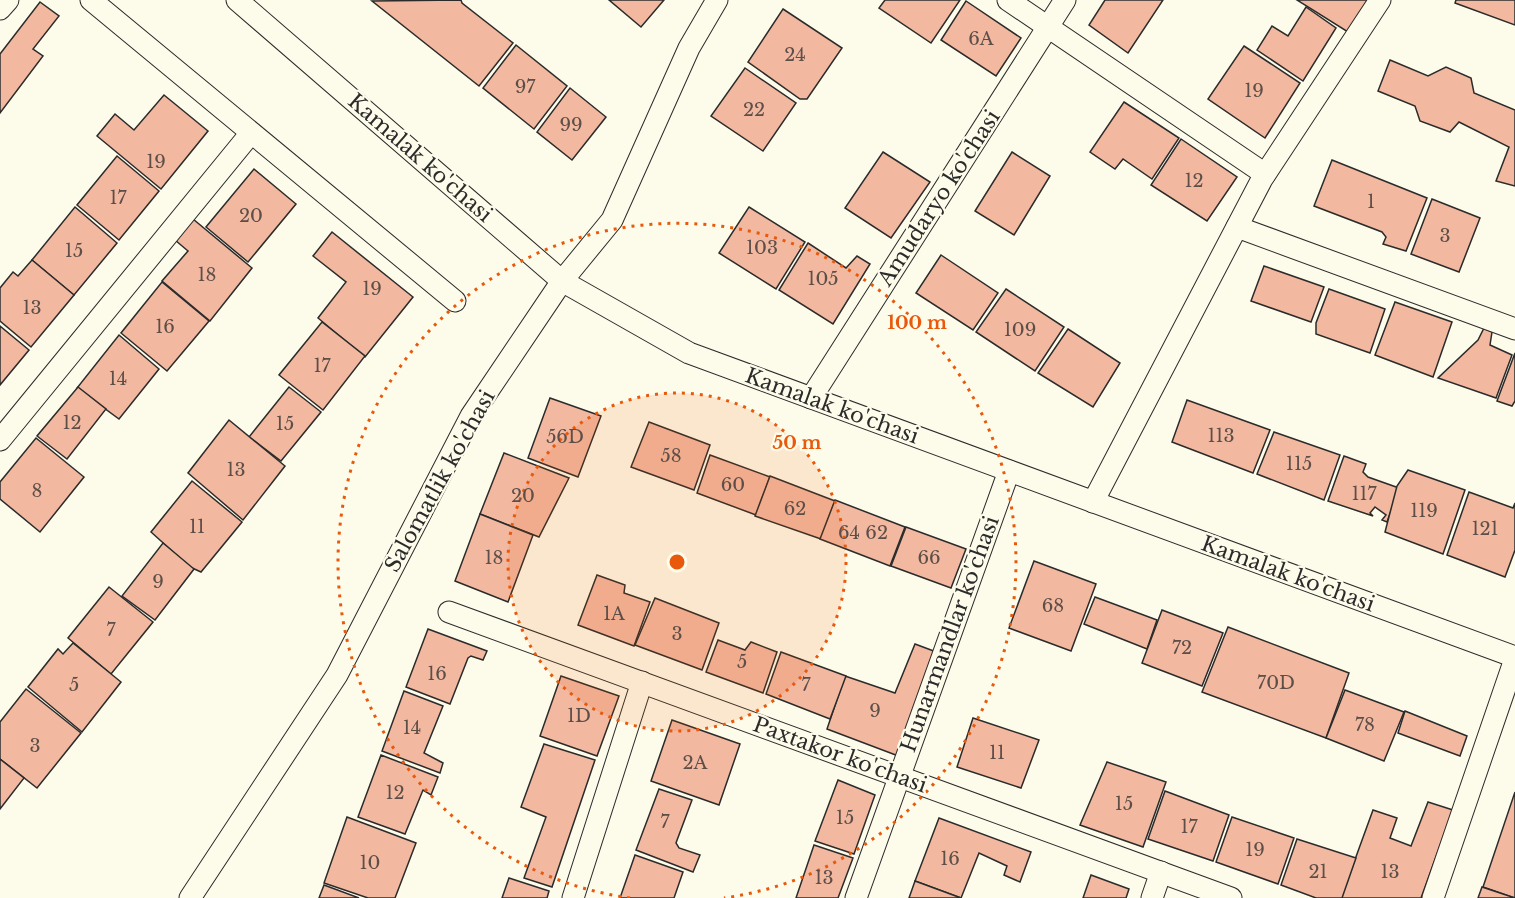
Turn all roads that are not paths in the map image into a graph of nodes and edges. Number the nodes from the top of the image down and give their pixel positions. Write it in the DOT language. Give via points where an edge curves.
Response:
graph roads {
  1 [pos="8,0"];
  2 [pos="91,0"];
  3 [pos="237,0"];
  4 [pos="717,0"];
  5 [pos="1008,0"];
  6 [pos="1065,0"];
  7 [pos="1380,0"];
  8 [pos="0,9"];
  9 [pos="1047,27"];
  10 [pos="251,133"];
  11 [pos="1265,174"];
  12 [pos="1237,227"];
  13 [pos="562,281"];
  14 [pos="455,301"];
  15 [pos="1515,329"];
  16 [pos="811,398"];
  17 [pos="0,440"];
  18 [pos="1009,471"];
  19 [pos="1093,502"];
  20 [pos="449,612"];
  21 [pos="1515,658"];
  22 [pos="642,682"];
  23 [pos="899,776"];
  24 [pos="1161,872"];
  25 [pos="190,898"];
  26 [pos="573,898"];
  27 [pos="856,898"];
  28 [pos="1152,898"];
  29 [pos="1231,898"];
  30 [pos="1433,898"];
  1 -- 8 [label="street"];
  2 -- 10 [label="street"];
  3 -- 13 [label="street, Kamalak ko'chasi"];
  4 -- 13 [label="street, Salomatlik ko'chasi" via="689,48 612,220"];
  5 -- 9 [label="street"];
  6 -- 9 [label="street, Amudaryo ko'chasi"];
  7 -- 11 [label="street"];
  9 -- 11 [label="street"];
  9 -- 16 [label="street, Amudaryo ko'chasi"];
  10 -- 14 [label="street"];
  10 -- 17 [label="street"];
  11 -- 12 [label="street"];
  12 -- 15 [label="street"];
  12 -- 19 [label="street"];
  13 -- 16 [label="street, Kamalak ko'chasi" via="689,353"];
  13 -- 25 [label="street, Salomatlik ko'chasi" via="471,416 337,675"];
  16 -- 18 [label="street, Kamalak ko'chasi"];
  18 -- 19 [label="street, Kamalak ko'chasi"];
  18 -- 23 [label="street, Hunarmandlar ko'chasi"];
  19 -- 21 [label="street, Kamalak ko'chasi"];
  20 -- 22 [label="street, Paxtakor ko'chasi"];
  21 -- 30 [label="street"];
  22 -- 23 [label="street, Paxtakor ko'chasi"];
  22 -- 26 [label="street"];
  23 -- 24 [label="street, Paxtakor ko'chasi"];
  23 -- 27 [label="street, Hunarmandlar ko'chasi"];
  24 -- 28 [label="street"];
  24 -- 29 [label="street, Paxtakor ko'chasi"];
}
